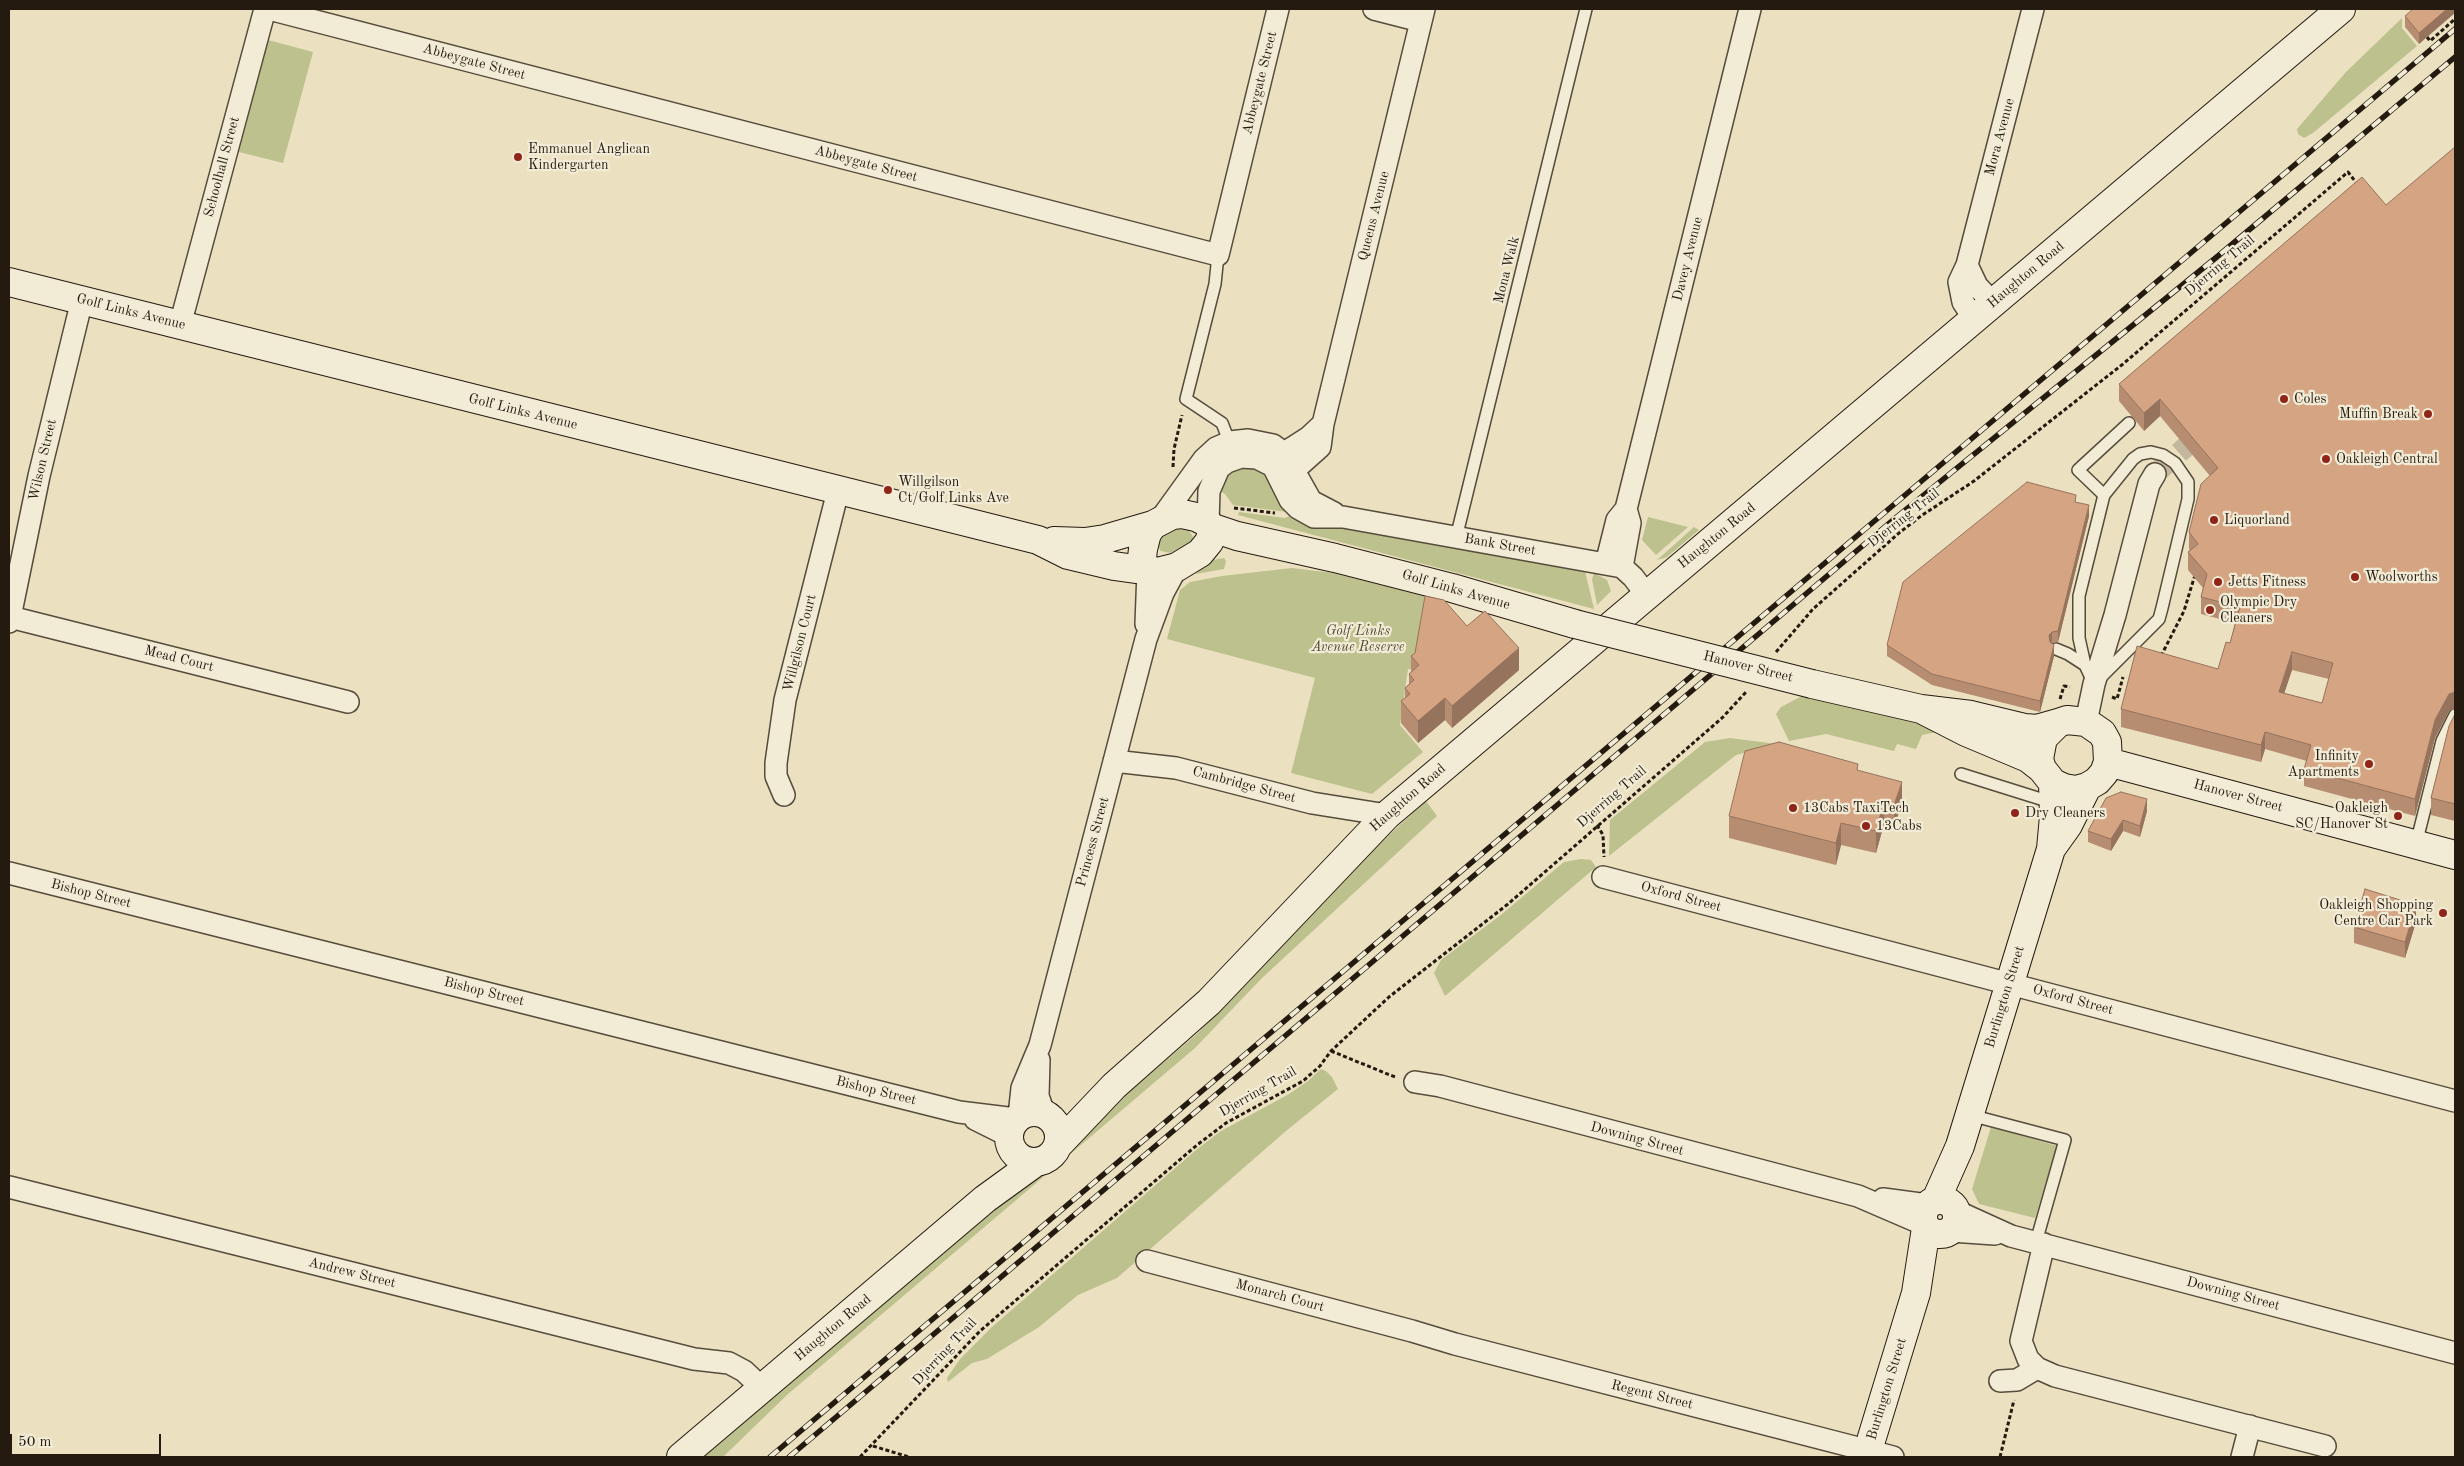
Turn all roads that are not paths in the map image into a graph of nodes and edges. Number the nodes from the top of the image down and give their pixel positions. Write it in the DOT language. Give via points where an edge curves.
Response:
graph roads {
  1 [pos="265,9"];
  2 [pos="270,9"];
  3 [pos="1278,9"];
  4 [pos="1374,9"];
  5 [pos="1586,9"];
  6 [pos="1750,9"];
  7 [pos="2033,9"];
  8 [pos="2334,11"];
  9 [pos="1423,15"];
  10 [pos="1218,255"];
  11 [pos="9,282"];
  12 [pos="82,300"];
  13 [pos="1984,311"];
  14 [pos="180,325"];
  15 [pos="2129,423"];
  16 [pos="1233,450"];
  17 [pos="1282,465"];
  18 [pos="2155,474"];
  19 [pos="838,491"];
  20 [pos="2104,495"];
  21 [pos="1157,522"];
  22 [pos="1209,525"];
  23 [pos="1456,538"];
  24 [pos="1038,540"];
  25 [pos="1335,558"];
  26 [pos="1188,560"];
  27 [pos="1614,566"];
  28 [pos="1147,570"];
  29 [pos="1646,594"];
  30 [pos="10,610"];
  31 [pos="1575,624"];
  32 [pos="1146,639"];
  33 [pos="2056,649"];
  34 [pos="2090,675"];
  35 [pos="348,702"];
  36 [pos="1921,709"];
  37 [pos="2455,715"];
  38 [pos="2086,722"];
  39 [pos="2058,723"];
  40 [pos="1116,752"];
  41 [pos="2108,762"];
  42 [pos="1961,774"];
  43 [pos="2050,784"];
  44 [pos="2088,788"];
  45 [pos="784,795"];
  46 [pos="1312,803"];
  47 [pos="1387,815"];
  48 [pos="1367,834"];
  49 [pos="2416,844"];
  50 [pos="2050,849"];
  51 [pos="2455,854"];
  52 [pos="9,873"];
  53 [pos="1603,877"];
  54 [pos="2009,984"];
  55 [pos="1415,1082"];
  56 [pos="1114,1086"];
  57 [pos="2455,1101"];
  58 [pos="1970,1115"];
  59 [pos="1025,1125"];
  60 [pos="1059,1144"];
  61 [pos="1036,1162"];
  62 [pos="9,1187"];
  63 [pos="985,1199"];
  64 [pos="1940,1218"];
  65 [pos="2040,1243"];
  66 [pos="1147,1261"];
  67 [pos="1412,1331"];
  68 [pos="2455,1353"];
  69 [pos="2037,1368"];
  70 [pos="2009,1380"];
  71 [pos="756,1393"];
  72 [pos="2250,1426"];
  73 [pos="2325,1446"];
  74 [pos="1876,1455"];
  75 [pos="681,1457"];
  76 [pos="2242,1457"];
  1 -- 14 [label="street, Schoolhall Street"];
  2 -- 10 [label="street, Abbeygate Street"];
  3 -- 10 [label="street, Abbeygate Street"];
  4 -- 9 [label="street"];
  5 -- 23 [label="lane, Mona Walk"];
  6 -- 27 [label="street, Davey Avenue" via="1626,509 1617,520"];
  7 -- 13 [label="street, Mora Avenue" via="1967,265"];
  8 -- 13 [label="street, Haughton Road"];
  9 -- 17 [label="street, Queens Avenue" via="1320,447"];
  10 -- 16 [label="lane" via="1215,284 1186,400 1222,423"];
  11 -- 12 [label="street, Golf Links Avenue"];
  12 -- 14 [label="street, Golf Links Avenue"];
  12 -- 30 [label="street, Wilson Street"];
  13 -- 29 [label="street, Haughton Road"];
  14 -- 19 [label="street, Golf Links Avenue"];
  15 -- 20 [label="lane" via="2078,470"];
  16 -- 17 [label="street" via="1248,440 1262,442"];
  16 -- 21 [label="street" via="1216,448 1204,459"];
  16 -- 22 [label="street" via="1213,478 1207,504"];
  17 -- 23 [label="street, Bank Street" via="1311,501 1343,518"];
  18 -- 34 [label="street" via="2149,484 2115,615"];
  19 -- 24 [label="street, Golf Links Avenue"];
  19 -- 45 [label="street, Willgilson Court" via="784,708 776,763 776,776"];
  20 -- 34 [label="lane" via="2074,594 2080,638"];
  20 -- 34 [label="lane" via="2132,459 2151,452 2175,463 2188,482 2188,499 2159,619"];
  21 -- 22 [label="street" via="1182,514 1196,517"];
  21 -- 24 [label="street, Golf Links Avenue" via="1118,536 1091,541"];
  21 -- 28 [label="street" via="1147,533 1143,549 1142,558"];
  22 -- 25 [label="street, Golf Links Avenue" via="1237,536"];
  22 -- 26 [label="street" via="1212,533 1209,542"];
  23 -- 27 [label="street, Bank Street"];
  24 -- 28 [label="street, Golf Links Avenue" via="1068,556"];
  25 -- 26 [label="street, Golf Links Avenue" via="1216,552"];
  25 -- 31 [label="street, Golf Links Avenue"];
  26 -- 28 [label="street" via="1164,572"];
  26 -- 32 [label="street, Princess Street" via="1163,593"];
  27 -- 29 [label="street" via="1633,577"];
  28 -- 32 [label="street, Princess Street"];
  29 -- 47 [label="street, Haughton Road"];
  30 -- 35 [label="street, Mead Court"];
  31 -- 36 [label="street, Hanover Street, bridge"];
  32 -- 40 [label="street, Princess Street"];
  33 -- 34 [label="lane" via="2068,654"];
  34 -- 38 [label="street"];
  36 -- 39 [label="street, Hanover Street" via="1971,715 2025,728 2037,729"];
  36 -- 43 [label="street, Hanover Street" via="2028,758"];
  37 -- 49 [label="lane" via="2442,741"];
  38 -- 39 [label="street" via="2067,720"];
  38 -- 41 [label="street" via="2102,733 2107,742"];
  39 -- 43 [label="street" via="2043,738 2039,759"];
  40 -- 46 [label="street, Cambridge Street"];
  40 -- 59 [label="street, Princess Street" via="1040,1045 1020,1098"];
  41 -- 44 [label="street" via="2101,777"];
  41 -- 49 [label="street, Hanover Street"];
  42 -- 43 [label="lane"];
  43 -- 44 [label="street" via="2070,789"];
  43 -- 50 [label="street, Burlington Street"];
  44 -- 50 [label="street, Burlington Street" via="2068,825"];
  46 -- 47 [label="street, Cambridge Street"];
  46 -- 48 [label="street, Cambridge Street"];
  47 -- 48 [label="street, Haughton Road"];
  48 -- 56 [label="street, Haughton Road" via="1209,1002"];
  49 -- 51 [label="street, Hanover Street"];
  50 -- 54 [label="street, Burlington Street"];
  52 -- 59 [label="street, Bishop Street" via="959,1112"];
  53 -- 54 [label="street, Oxford Street"];
  54 -- 57 [label="street, Oxford Street"];
  54 -- 58 [label="street, Burlington Street"];
  55 -- 64 [label="street, Downing Street"];
  56 -- 59 [label="street, Haughton Road"];
  56 -- 60 [label="street, Haughton Road"];
  58 -- 64 [label="street, Burlington Street"];
  58 -- 65 [label="lane" via="2065,1140"];
  59 -- 60 [label="street" via="1058,1130"];
  59 -- 61 [label="street" via="1022,1159"];
  59 -- 63 [label="street, Haughton Road"];
  60 -- 61 [label="street, Haughton Road" via="1050,1157"];
  61 -- 63 [label="street, Haughton Road"];
  62 -- 71 [label="street, Andrew Street" via="694,1359 720,1361 737,1366"];
  63 -- 71 [label="street, Haughton Road"];
  64 -- 65 [label="street, Downing Street"];
  64 -- 74 [label="street, Burlington Street" via="1916,1293"];
  65 -- 68 [label="street, Downing Street"];
  65 -- 69 [label="street" via="2020,1341 2028,1359"];
  66 -- 67 [label="street, Monarch Court"];
  67 -- 74 [label="street, Regent Street"];
  69 -- 70 [label="street"];
  69 -- 72 [label="street" via="2055,1376"];
  71 -- 75 [label="street, Haughton Road"];
  72 -- 73 [label="street"];
  72 -- 76 [label="street"];
}
